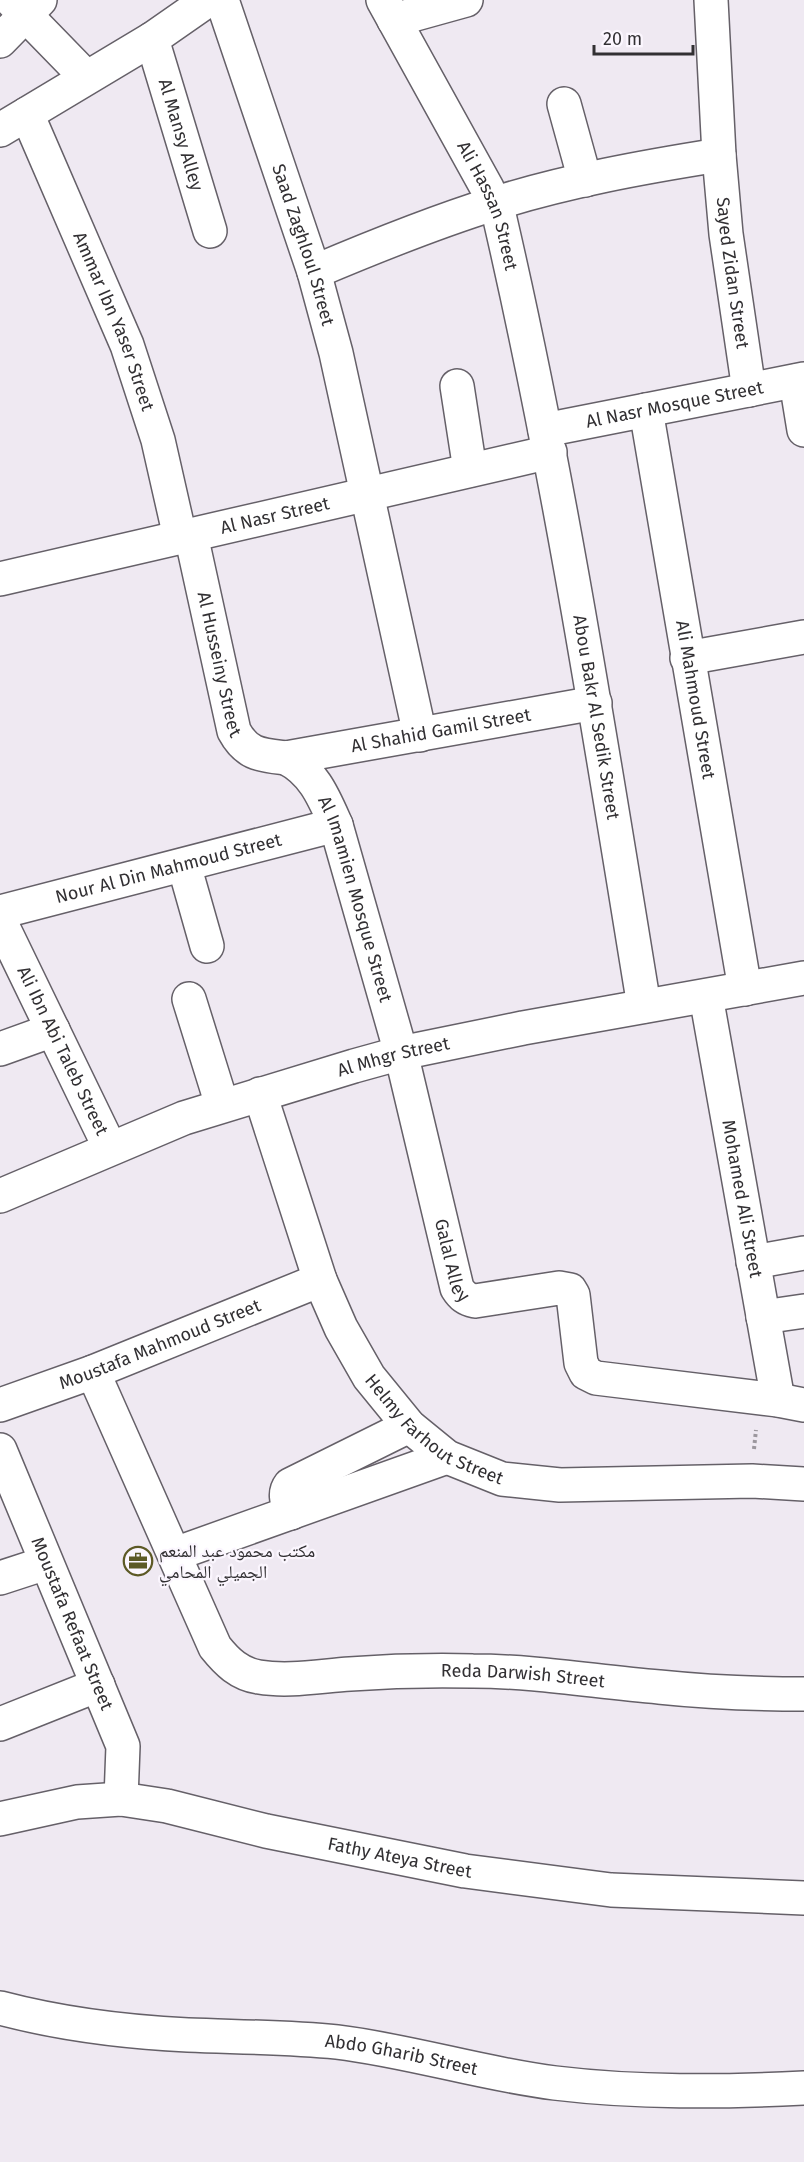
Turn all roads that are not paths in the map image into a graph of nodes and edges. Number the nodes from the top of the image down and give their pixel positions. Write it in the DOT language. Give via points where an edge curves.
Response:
graph roads {
  1 [pos="222,0"];
  2 [pos="466,0"];
  3 [pos="711,0"];
  4 [pos="192,4"];
  5 [pos="26,5"];
  6 [pos="389,10"];
  7 [pos="152,39"];
  8 [pos="0,41"];
  9 [pos="86,77"];
  10 [pos="564,104"];
  11 [pos="14,122"];
  12 [pos="719,155"];
  13 [pos="585,180"];
  14 [pos="495,204"];
  15 [pos="210,231"];
  16 [pos="314,272"];
  17 [pos="800,380"];
  18 [pos="457,386"];
  19 [pos="749,390"];
  20 [pos="646,410"];
  21 [pos="804,430"];
  22 [pos="547,441"];
  23 [pos="470,470"];
  24 [pos="368,494"];
  25 [pos="185,536"];
  26 [pos="0,579"];
  27 [pos="804,637"];
  28 [pos="687,658"];
  29 [pos="595,703"];
  30 [pos="420,735"];
  31 [pos="286,758"];
  32 [pos="336,825"];
  33 [pos="184,865"];
  34 [pos="0,912"];
  35 [pos="0,921"];
  36 [pos="207,945"];
  37 [pos="804,978"];
  38 [pos="745,989"];
  39 [pos="706,996"];
  40 [pos="189,999"];
  41 [pos="644,1006"];
  42 [pos="53,1030"];
  43 [pos="0,1049"];
  44 [pos="401,1053"];
  45 [pos="260,1094"];
  46 [pos="222,1105"];
  47 [pos="110,1148"];
  48 [pos="0,1196"];
  49 [pos="804,1253"];
  50 [pos="753,1262"];
  51 [pos="320,1280"];
  52 [pos="804,1311"];
  53 [pos="763,1317"];
  54 [pos="93,1372"];
  55 [pos="791,1402"];
  56 [pos="0,1405"];
  57 [pos="410,1426"];
  58 [pos="0,1450"];
  59 [pos="447,1457"];
  60 [pos="804,1484"];
  61 [pos="291,1513"];
  62 [pos="175,1554"];
  63 [pos="46,1563"];
  64 [pos="0,1578"];
  65 [pos="98,1685"];
  66 [pos="804,1694"];
  67 [pos="0,1724"];
  68 [pos="122,1799"];
  69 [pos="0,1819"];
  70 [pos="804,1898"];
  71 [pos="0,2008"];
  72 [pos="804,2088"];
  1 -- 16 [label="street, Saad Zaghloul Street"];
  2 -- 6 [label="street"];
  3 -- 12 [label="street, Sayed Zidan Street"];
  4 -- 7 [label="street"];
  5 -- 8 [label="street"];
  5 -- 9 [label="street"];
  6 -- 14 [label="street, Ali Hassan Street"];
  7 -- 9 [label="street"];
  7 -- 15 [label="street, Al Mansy Alley"];
  9 -- 11 [label="street"];
  10 -- 13 [label="street"];
  11 -- 25 [label="street, Ammar Ibn Yaser Street" via="128,345"];
  12 -- 13 [label="street"];
  12 -- 19 [label="street, Sayed Zidan Street" via="726,234"];
  13 -- 14 [label="street"];
  14 -- 16 [label="street"];
  14 -- 22 [label="street, Ali Hassan Street"];
  16 -- 24 [label="street, Saad Zaghloul Street"];
  17 -- 19 [label="street, Al Nasr Mosque Street"];
  17 -- 21 [label="street"];
  18 -- 23 [label="street"];
  19 -- 20 [label="street, Al Nasr Mosque Street"];
  20 -- 22 [label="street, Al Nasr Mosque Street"];
  20 -- 28 [label="street, Ali Mahmoud Street"];
  22 -- 23 [label="street, Al Nasr Street"];
  22 -- 29 [label="street, Abou Bakr Al Sedik Street"];
  23 -- 24 [label="street, Al Nasr Street"];
  24 -- 25 [label="street, Al Nasr Street"];
  24 -- 30 [label="street, Saad Zaghloul Street"];
  25 -- 26 [label="street, Al Nasr Street"];
  25 -- 31 [label="street, Al Husseiny Street" via="234,731 248,750"];
  27 -- 28 [label="street"];
  28 -- 38 [label="street, Ali Mahmoud Street"];
  29 -- 30 [label="street, Al Shahid Gamil Street"];
  29 -- 41 [label="street, Abou Bakr Al Sedik Street"];
  30 -- 31 [label="street, Al Shahid Gamil Street"];
  31 -- 32 [label="street, Al Imamien Mosque Street" via="308,773"];
  32 -- 33 [label="street, Nour Al Din Mahmoud Street"];
  32 -- 44 [label="street, Al Imamien Mosque Street"];
  33 -- 34 [label="street, Nour Al Din Mahmoud Street"];
  33 -- 36 [label="street"];
  35 -- 42 [label="street, Ali Ibn Abi Taleb Street"];
  37 -- 38 [label="street, Al Mhgr Street"];
  38 -- 39 [label="street, Al Mhgr Street"];
  39 -- 41 [label="street, Al Mhgr Street"];
  39 -- 50 [label="street, Mohamed Ali Street"];
  40 -- 46 [label="street"];
  41 -- 44 [label="street, Al Mhgr Street"];
  42 -- 43 [label="street"];
  42 -- 47 [label="street, Ali Ibn Abi Taleb Street"];
  44 -- 45 [label="street, Al Mhgr Street"];
  44 -- 55 [label="street, Galal Alley" via="457,1288 464,1297 481,1301 565,1288 573,1295 581,1363 591,1376"];
  45 -- 46 [label="street, Al Mhgr Street"];
  45 -- 51 [label="street, Helmy Farhout Street"];
  46 -- 47 [label="street, Al Mhgr Street"];
  47 -- 48 [label="street, Al Mhgr Street"];
  49 -- 50 [label="street"];
  50 -- 53 [label="street, Mohamed Ali Street"];
  51 -- 54 [label="street, Moustafa Mahmoud Street"];
  51 -- 57 [label="street, Helmy Farhout Street" via="369,1377"];
  52 -- 53 [label="street"];
  53 -- 55 [label="street, Mohamed Ali Street"];
  54 -- 56 [label="street, Moustafa Mahmoud Street"];
  54 -- 62 [label="street"];
  57 -- 59 [label="street, Helmy Farhout Street"];
  57 -- 61 [label="street" via="290,1485 286,1496"];
  58 -- 63 [label="street, Moustafa Refaat Street"];
  59 -- 60 [label="street, Helmy Farhout Street" via="502,1479 560,1485 752,1481"];
  59 -- 61 [label="street"];
  61 -- 62 [label="street"];
  62 -- 66 [label="street, Reda Darwish Street" via="215,1647 226,1662 259,1677 475,1671 705,1691"];
  63 -- 64 [label="street"];
  63 -- 65 [label="street, Moustafa Refaat Street"];
  65 -- 67 [label="street"];
  65 -- 68 [label="street, Moustafa Refaat Street" via="123,1746"];
  68 -- 69 [label="street, Fathy Ateya Street" via="77,1802"];
  68 -- 70 [label="street, Fathy Ateya Street" via="465,1871 611,1890"];
  71 -- 72 [label="street, Abdo Gharib Street" via="98,2028 372,2047 554,2083 712,2092"];
}
